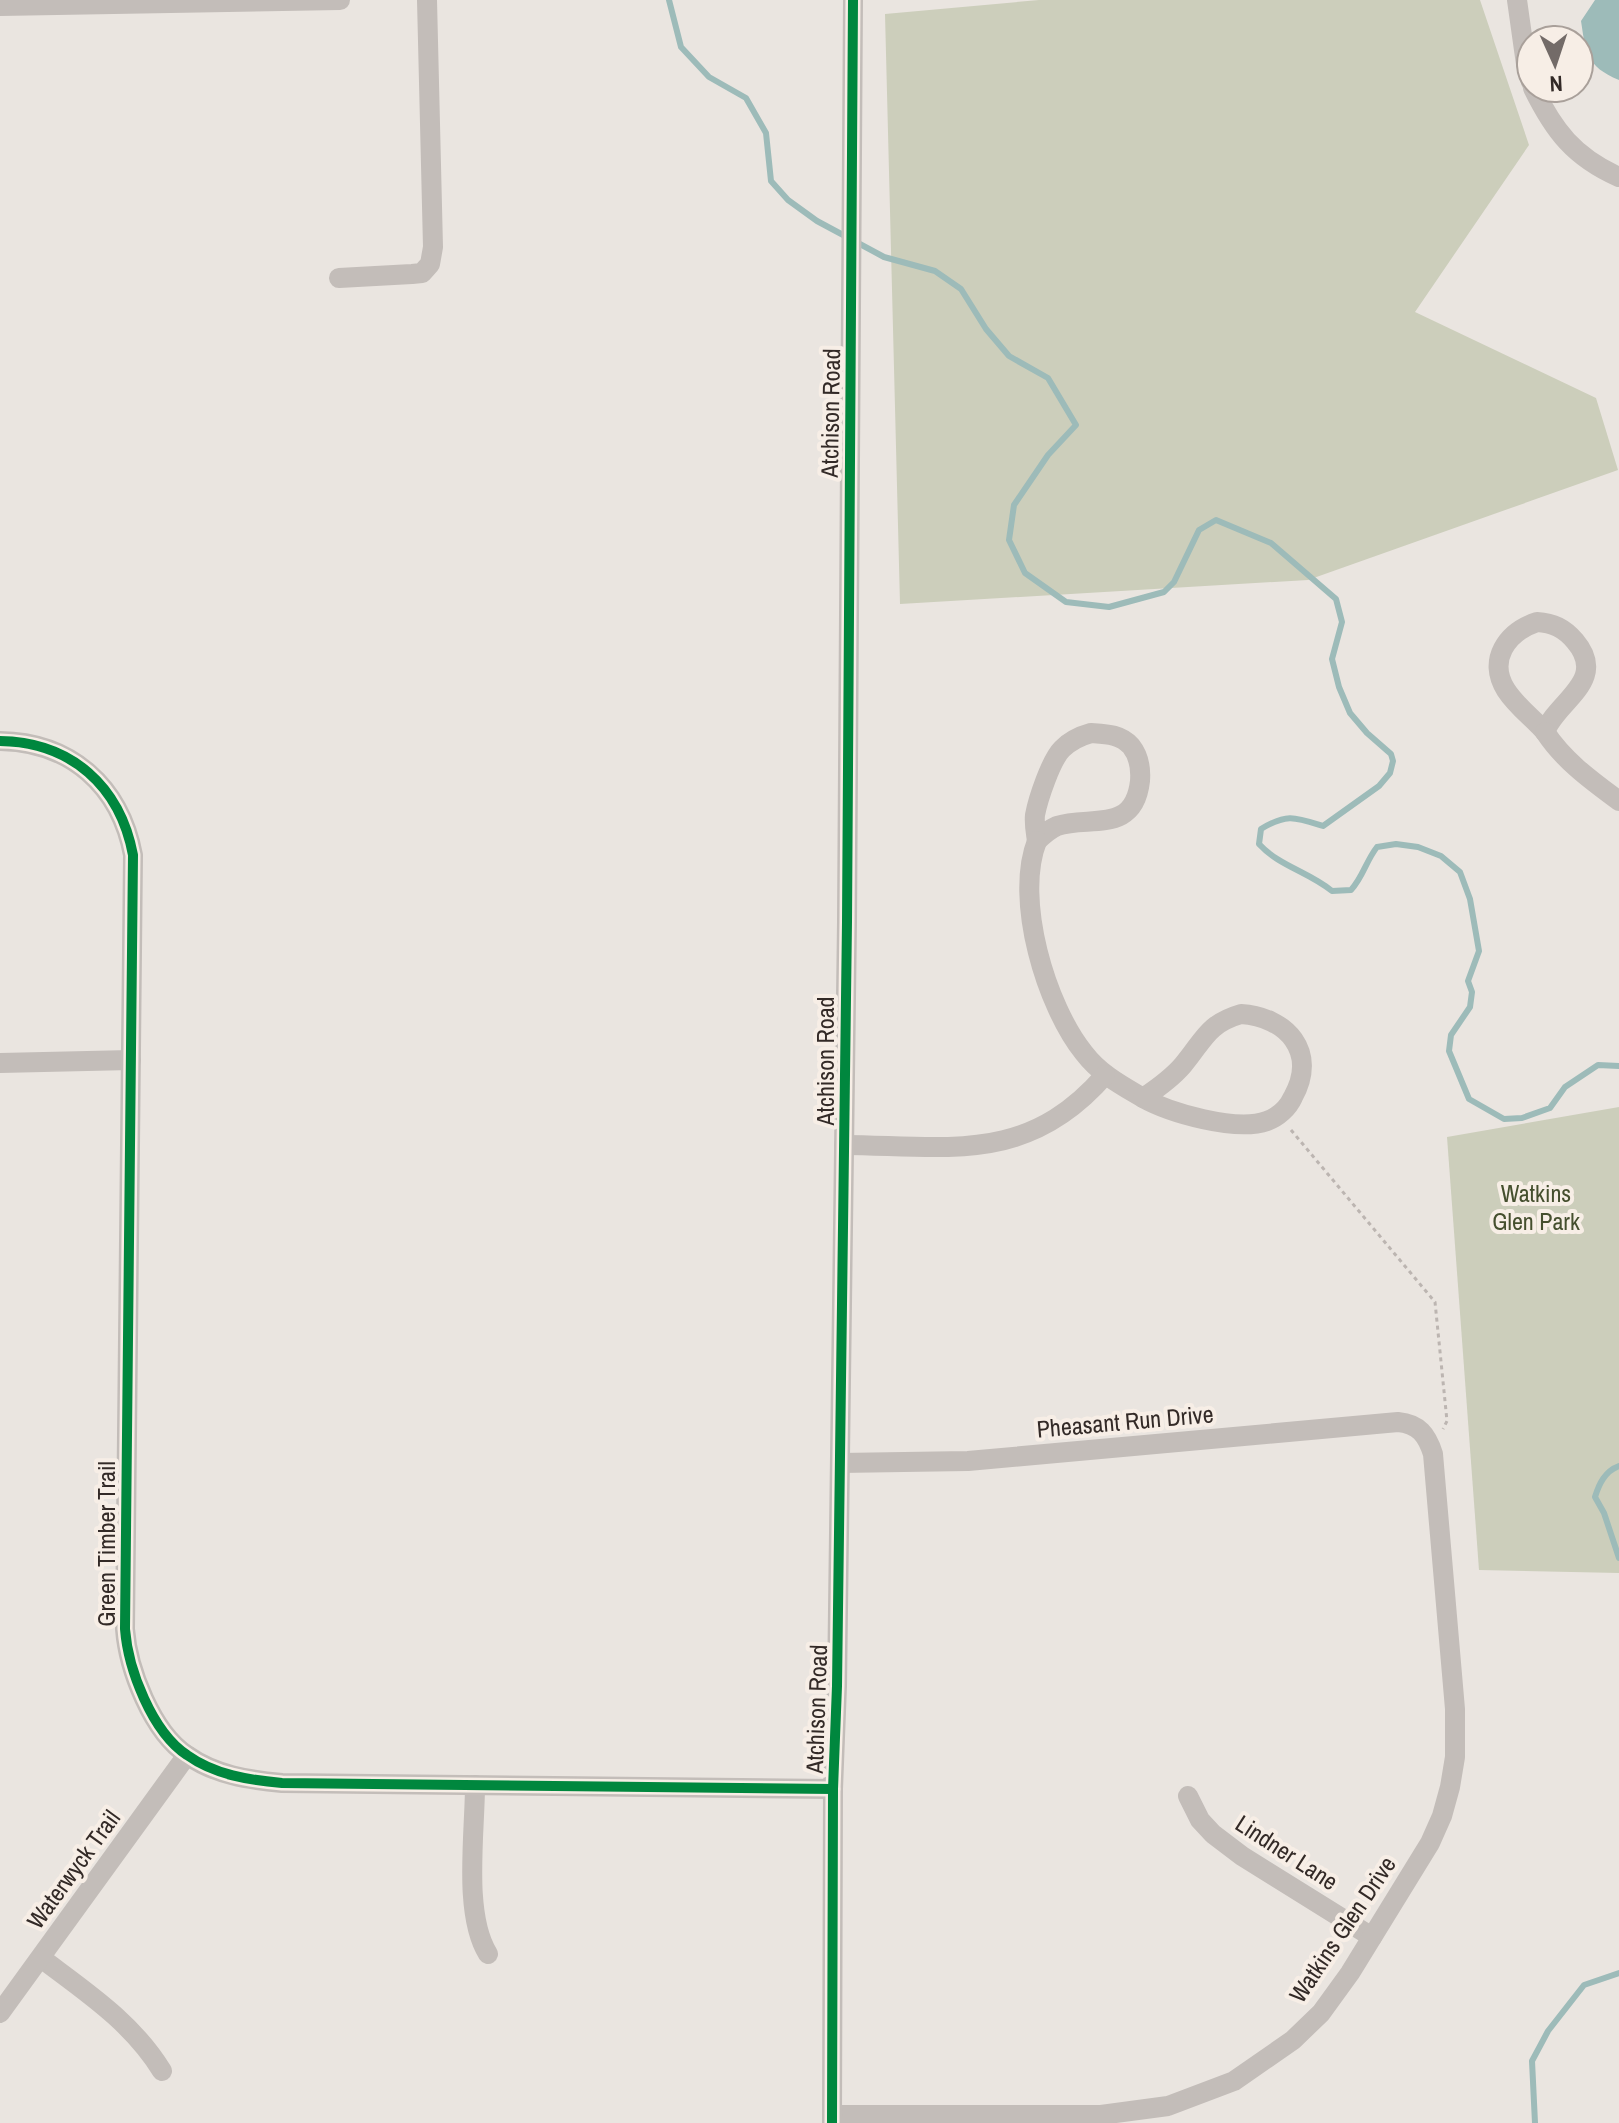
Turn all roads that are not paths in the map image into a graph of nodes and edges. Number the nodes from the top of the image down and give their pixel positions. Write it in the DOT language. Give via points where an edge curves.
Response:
graph roads {
  1 [pos="340,0"];
  2 [pos="427,0"];
  3 [pos="853,0"];
  4 [pos="1517,0"];
  5 [pos="91,2"];
  6 [pos="0,6"];
  7 [pos="1520,24"];
  8 [pos="1541,104"];
  9 [pos="1619,177"];
  10 [pos="339,278"];
  11 [pos="1545,732"];
  12 [pos="0,741"];
  13 [pos="1619,801"];
  14 [pos="1037,841"];
  15 [pos="131,1060"];
  16 [pos="0,1063"];
  17 [pos="1105,1075"];
  18 [pos="1143,1098"];
  19 [pos="844,1145"];
  20 [pos="1413,1425"];
  21 [pos="840,1463"];
  22 [pos="187,1755"];
  23 [pos="475,1785"];
  24 [pos="833,1789"];
  25 [pos="1188,1796"];
  26 [pos="1372,1937"];
  27 [pos="488,1954"];
  28 [pos="41,1958"];
  29 [pos="0,2013"];
  30 [pos="162,2071"];
  31 [pos="832,2119"];
  1 -- 5 [label="street"];
  2 -- 10 [label="street" via="434,214 430,264 422,273"];
  3 -- 19 [label="street, Atchison Road"];
  4 -- 7 [label="street"];
  5 -- 6 [label="street"];
  8 -- 9 [label="street" via="1564,140"];
  11 -- 11 [label="street" via="1549,720 1581,686 1585,664 1568,633 1537,622 1516,631 1502,648 1500,678"];
  11 -- 13 [label="street" via="1566,758"];
  12 -- 15 [label="street, Green Timber Trail" via="47,748 71,759 105,790 123,820 133,855"];
  14 -- 14 [label="street" via="1057,826 1102,823 1125,812 1140,784 1140,767 1130,746 1110,734 1091,733 1063,748 1035,813"];
  14 -- 17 [label="street" via="1029,892 1045,974 1083,1053"];
  15 -- 16 [label="street"];
  15 -- 22 [label="street, Green Timber Trail" via="125,1629 140,1691"];
  17 -- 18 [label="street"];
  17 -- 19 [label="street" via="1079,1103 1049,1123 1003,1142"];
  18 -- 18 [label="street" via="1175,1073 1213,1026 1241,1014 1271,1020 1285,1029 1301,1056 1299,1087 1290,1104 1267,1121 1248,1125 1198,1118"];
  19 -- 21 [label="street, Atchison Road"];
  20 -- 21 [label="street, Pheasant Run Drive" via="1398,1422 968,1461"];
  20 -- 26 [label="street, Watkins Glen Drive" via="1429,1439 1433,1454 1452,1648 1455,1757 1430,1843"];
  21 -- 24 [label="street, Atchison Road"];
  22 -- 23 [label="street, Green Timber Trail" via="258,1781"];
  22 -- 28 [label="street, Waterwyck Trail"];
  23 -- 24 [label="street, Green Timber Trail"];
  23 -- 27 [label="street" via="476,1929"];
  24 -- 31 [label="street, Atchison Road"];
  25 -- 26 [label="street, Lindner Lane" via="1213,1834"];
  26 -- 31 [label="street, Watkins Glen Drive" via="1321,2013 1293,2040 1234,2081 1201,2095 1168,2106 1101,2115"];
  28 -- 29 [label="street, Waterwyck Trail"];
  28 -- 30 [label="street" via="135,2033"];
}
